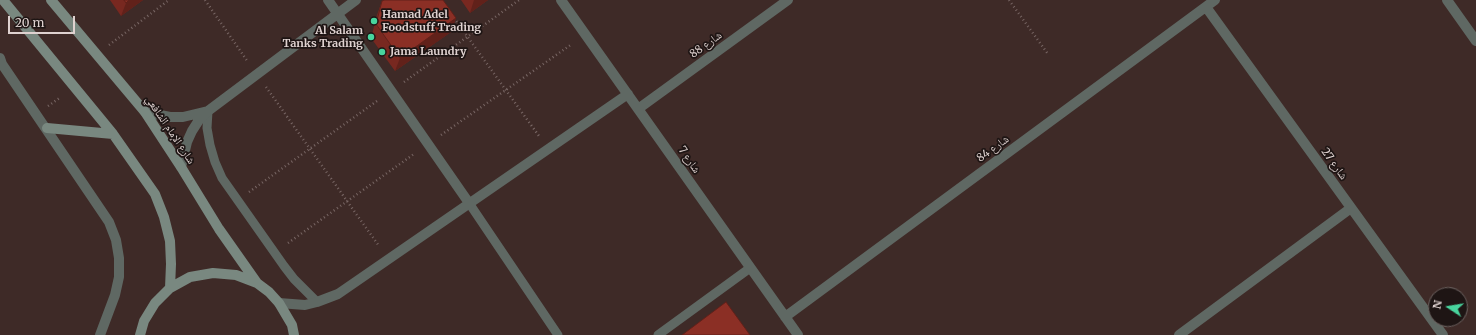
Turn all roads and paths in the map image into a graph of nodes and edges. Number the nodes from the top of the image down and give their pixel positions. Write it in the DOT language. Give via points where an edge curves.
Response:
graph roads {
  1 [pos="3,0"];
  2 [pos="51,0"];
  3 [pos="169,0"];
  4 [pos="205,0"];
  5 [pos="328,0"];
  6 [pos="356,0"];
  7 [pos="561,0"];
  8 [pos="788,0"];
  9 [pos="1009,0"];
  10 [pos="1215,0"];
  11 [pos="1447,0"];
  12 [pos="1206,7"];
  13 [pos="450,12"];
  14 [pos="338,14"];
  15 [pos="1476,41"];
  16 [pos="97,54"];
  17 [pos="1048,54"];
  18 [pos="1,62"];
  19 [pos="257,74"];
  20 [pos="74,87"];
  21 [pos="628,94"];
  22 [pos="638,108"];
  23 [pos="208,111"];
  24 [pos="145,112"];
  25 [pos="37,114"];
  26 [pos="47,128"];
  27 [pos="113,134"];
  28 [pos="548,149"];
  29 [pos="181,167"];
  30 [pos="469,203"];
  31 [pos="1352,208"];
  32 [pos="389,259"];
  33 [pos="750,268"];
  34 [pos="257,283"];
  35 [pos="170,288"];
  36 [pos="317,302"];
  37 [pos="279,303"];
  38 [pos="785,317"];
  39 [pos="100,335"];
  40 [pos="140,335"];
  41 [pos="294,335"];
  42 [pos="558,335"];
  43 [pos="658,335"];
  44 [pos="798,335"];
  45 [pos="1179,335"];
  46 [pos="1443,335"];
  1 -- 20 [label="street"];
  2 -- 16 [label="street, شارع الإمام الشافعي"];
  3 -- 16 [label="path"];
  4 -- 19 [label="path"];
  5 -- 14 [label="street"];
  6 -- 14 [label="street"];
  7 -- 21 [label="street, شارع 7"];
  8 -- 22 [label="street, شارع 88"];
  9 -- 17 [label="path"];
  10 -- 12 [label="street, شارع 84"];
  11 -- 15 [label="street"];
  12 -- 31 [label="street, شارع 27"];
  12 -- 38 [label="street, شارع 84"];
  13 -- 28 [label="path"];
  14 -- 19 [label="street"];
  14 -- 30 [label="street"];
  16 -- 24 [label="street, شارع الإمام الشافعي"];
  18 -- 25 [label="street"];
  19 -- 23 [label="street"];
  19 -- 32 [label="path"];
  20 -- 25 [label="path"];
  20 -- 27 [label="street"];
  21 -- 22 [label="street, شارع 7"];
  21 -- 28 [label="street"];
  22 -- 33 [label="street, شارع 7"];
  23 -- 24 [label="street" via="183,117"];
  23 -- 29 [label="street" via="199,120 190,136"];
  23 -- 36 [label="lane" via="210,145 222,178 284,266"];
  24 -- 29 [label="street, شارع الإمام الشافعي"];
  25 -- 26 [label="street"];
  26 -- 27 [label="street"];
  26 -- 39 [label="street" via="109,222 116,240 120,258 119,277"];
  27 -- 35 [label="street" via="155,194 164,217 170,240"];
  28 -- 30 [label="street"];
  29 -- 34 [label="street, شارع الإمام الشافعي" via="218,230"];
  30 -- 32 [label="street"];
  30 -- 42 [label="lane"];
  31 -- 45 [label="street"];
  31 -- 46 [label="street, شارع 27"];
  32 -- 36 [label="street" via="338,294"];
  33 -- 38 [label="street, شارع 7"];
  33 -- 43 [label="lane"];
  34 -- 35 [label="street" via="236,275 213,273 190,277"];
  34 -- 37 [label="street"];
  35 -- 40 [label="street" via="155,303 144,321"];
  36 -- 37 [label="street" via="305,305"];
  37 -- 41 [label="street" via="292,325"];
  38 -- 44 [label="street, شارع 7"];
}
